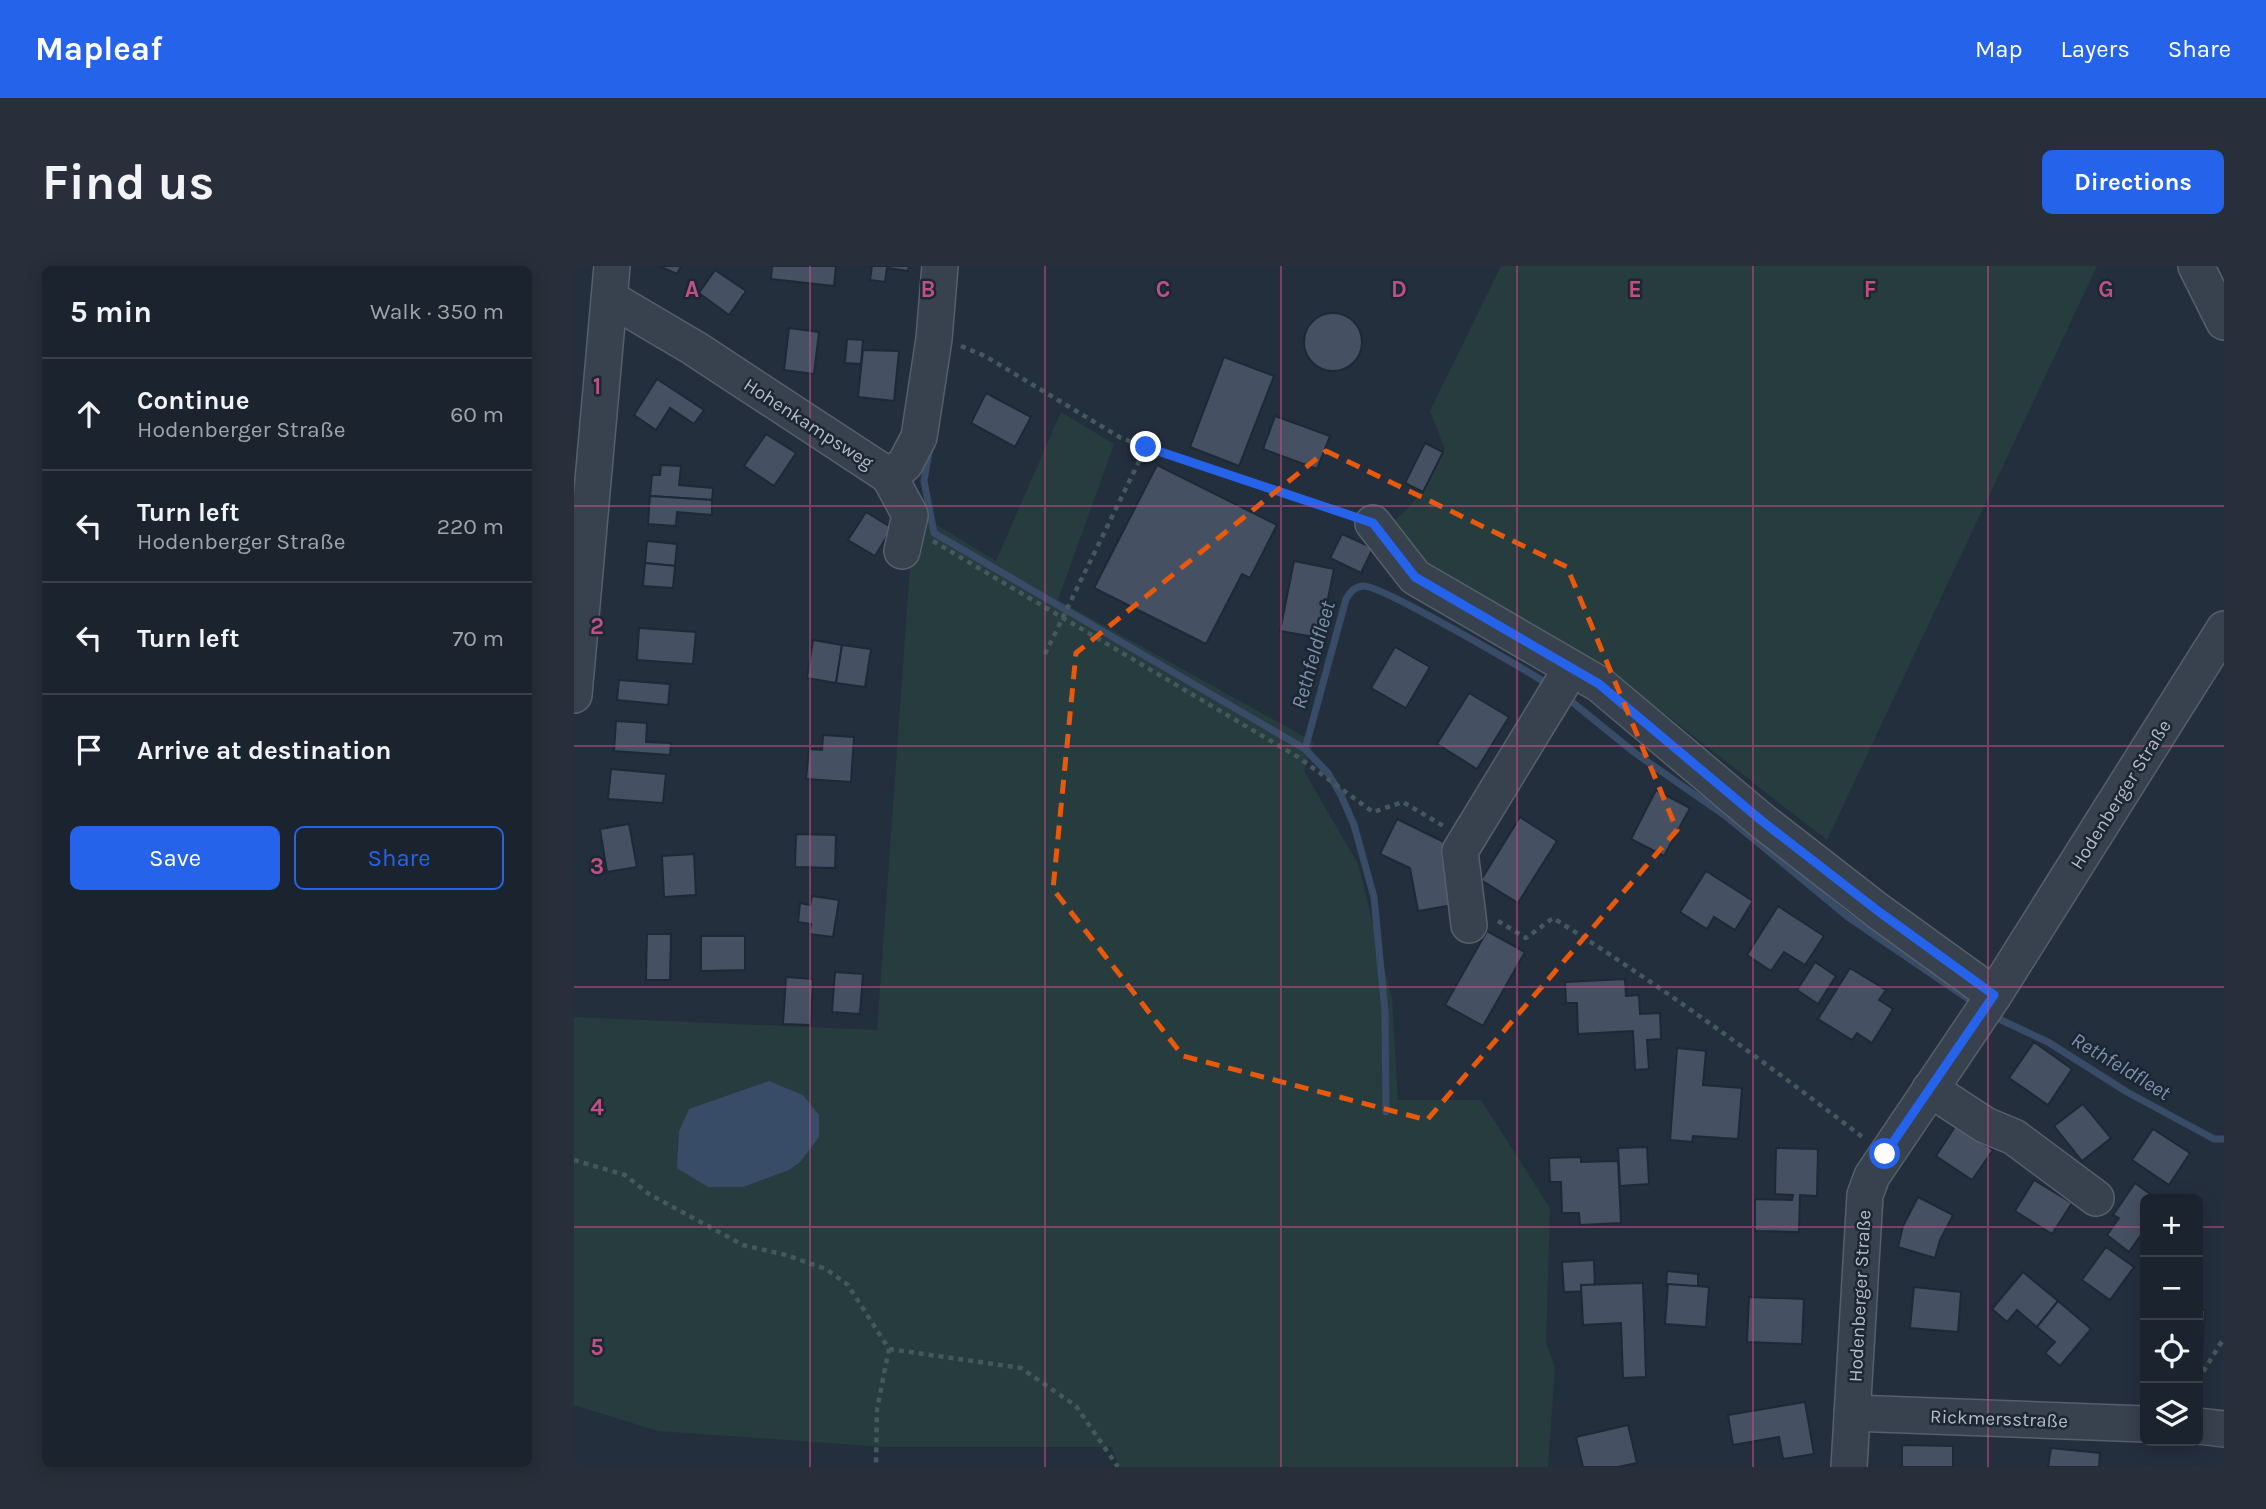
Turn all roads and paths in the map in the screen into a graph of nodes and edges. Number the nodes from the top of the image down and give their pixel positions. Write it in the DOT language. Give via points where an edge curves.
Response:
graph roads {
  1 [pos="940,266"];
  2 [pos="2196,266"];
  3 [pos="611,282"];
  4 [pos="2224,322"];
  5 [pos="933,340"];
  6 [pos="1146,447"];
  7 [pos="889,475"];
  8 [pos="583,492"];
  9 [pos="911,515"];
  10 [pos="1373,523"];
  11 [pos="902,551"];
  12 [pos="1064,616"];
  13 [pos="2224,629"];
  14 [pos="1045,654"];
  15 [pos="1572,668"];
  16 [pos="574,695"];
  17 [pos="1466,840"];
  18 [pos="1467,913"];
  19 [pos="1994,995"];
  20 [pos="1930,1089"];
  21 [pos="1885,1154"];
  22 [pos="574,1160"];
  23 [pos="2096,1198"];
  24 [pos="2224,1338"];
  25 [pos="890,1349"];
  26 [pos="2203,1372"];
  27 [pos="1852,1413"];
  28 [pos="2140,1424"];
  29 [pos="2203,1427"];
  30 [pos="2224,1429"];
  31 [pos="876,1467"];
  32 [pos="1118,1467"];
  33 [pos="1849,1467"];
  1 -- 5 [label="street, Hohenkampsweg"];
  2 -- 4 [label="street"];
  3 -- 7 [label="street, Hohenkampsweg" via="694,348"];
  3 -- 8 [label="street, Hohenkampsweg"];
  5 -- 6 [label="path" via="985,356 1121,438"];
  5 -- 7 [label="street, Hohenkampsweg" via="919,437 905,464"];
  6 -- 10 [label="path"];
  6 -- 12 [label="path"];
  7 -- 9 [label="street"];
  8 -- 16 [label="street, Hohenkampsweg"];
  9 -- 11 [label="street"];
  9 -- 12 [label="path" via="928,538"];
  10 -- 15 [label="street" via="1415,577"];
  12 -- 14 [label="path"];
  12 -- 17 [label="path" via="1298,757 1373,812 1403,802"];
  13 -- 19 [label="street, Hodenberger Straße"];
  15 -- 17 [label="street"];
  15 -- 19 [label="street" via="1599,684 1867,903"];
  17 -- 18 [label="street" via="1460,851"];
  18 -- 21 [label="path" via="1526,938 1553,918 1639,972"];
  19 -- 20 [label="street, Hodenberger Straße"];
  20 -- 21 [label="street, Hodenberger Straße"];
  20 -- 23 [label="street" via="1984,1125 2014,1137"];
  21 -- 27 [label="street, Hodenberger Straße" via="1865,1195"];
  22 -- 25 [label="path" via="625,1175 649,1194 743,1245 826,1269 848,1285"];
  24 -- 26 [label="path"];
  25 -- 31 [label="path" via="877,1409"];
  25 -- 32 [label="path" via="1021,1368 1076,1406"];
  27 -- 28 [label="street, Rickmersstraße"];
  27 -- 33 [label="street, Hodenberger Straße"];
  29 -- 30 [label="street"];
}
